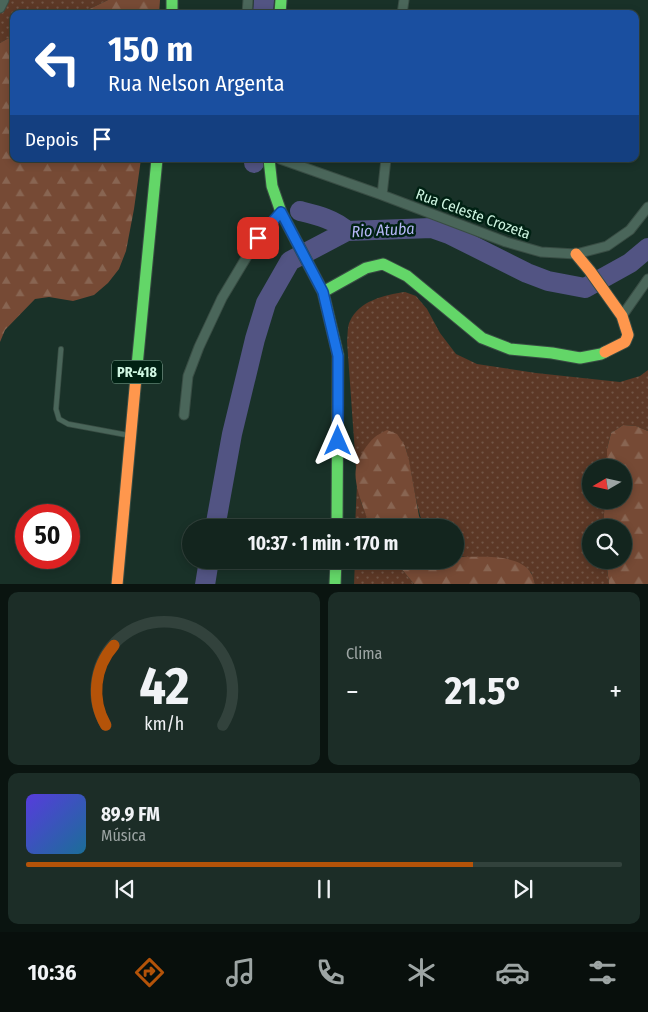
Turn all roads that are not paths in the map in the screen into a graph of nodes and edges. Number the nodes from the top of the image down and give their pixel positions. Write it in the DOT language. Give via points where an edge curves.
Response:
graph roads {
  1 [pos="4,0"];
  2 [pos="0,8"];
  3 [pos="158,162"];
  4 [pos="269,162"];
  5 [pos="288,162"];
  6 [pos="386,162"];
  7 [pos="382,195"];
  8 [pos="648,207"];
  9 [pos="281,212"];
  10 [pos="576,254"];
  11 [pos="648,279"];
  12 [pos="323,292"];
  13 [pos="622,316"];
  14 [pos="61,349"];
  15 [pos="184,415"];
  16 [pos="130,435"];
  17 [pos="337,519"];
  18 [pos="336,569"];
  19 [pos="118,584"];
  20 [pos="335,584"];
  1 -- 2 [label="street"];
  3 -- 16 [label="main road, PR-418"];
  4 -- 9 [label="main road" via="272,186"];
  5 -- 7 [label="street, Rua Celeste Crozeta"];
  6 -- 7 [label="street"];
  7 -- 10 [label="street, Rua Celeste Crozeta" via="506,242 541,252"];
  8 -- 10 [label="street, Rua Celeste Crozeta" via="630,230 607,246"];
  9 -- 12 [label="main road"];
  9 -- 15 [label="street" via="258,238 222,298 188,376"];
  10 -- 13 [label="main road"];
  11 -- 13 [label="street"];
  12 -- 13 [label="main road" via="366,268 383,264 408,276 482,338 510,349 580,358 601,354 625,342 628,335"];
  12 -- 17 [label="main road" via="338,356"];
  14 -- 16 [label="lane" via="56,409 59,419 68,424"];
  16 -- 19 [label="main road, PR-418"];
  18 -- 20 [label="main road"];
}
